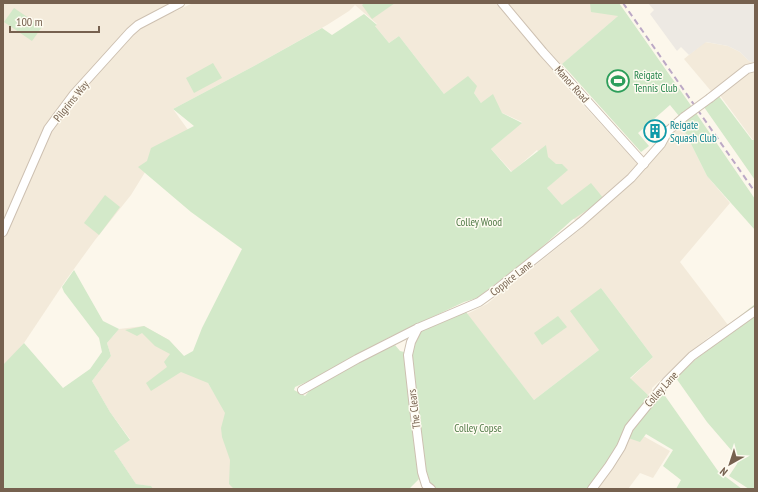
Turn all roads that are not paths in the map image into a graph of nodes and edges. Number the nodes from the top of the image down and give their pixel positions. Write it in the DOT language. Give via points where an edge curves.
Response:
graph roads {
  1 [pos="502,3"];
  2 [pos="177,4"];
  3 [pos="755,67"];
  4 [pos="644,164"];
  5 [pos="3,232"];
  6 [pos="755,311"];
  7 [pos="418,328"];
  8 [pos="302,390"];
  9 [pos="427,488"];
  10 [pos="592,489"];
  1 -- 4 [label="street, Manor Road"];
  2 -- 5 [label="street, Pilgrims Way" via="138,25 74,94 48,129"];
  3 -- 4 [label="street, Coppice Lane, bridge" via="747,69 684,117 668,131"];
  4 -- 7 [label="street, Coppice Lane" via="581,222 497,289 478,302"];
  6 -- 10 [label="street, Colley Lane" via="692,356 667,381 629,428 621,447"];
  7 -- 8 [label="street, Coppice Lane" via="357,358"];
  7 -- 9 [label="street, The Clears" via="408,355 417,438"];
}
